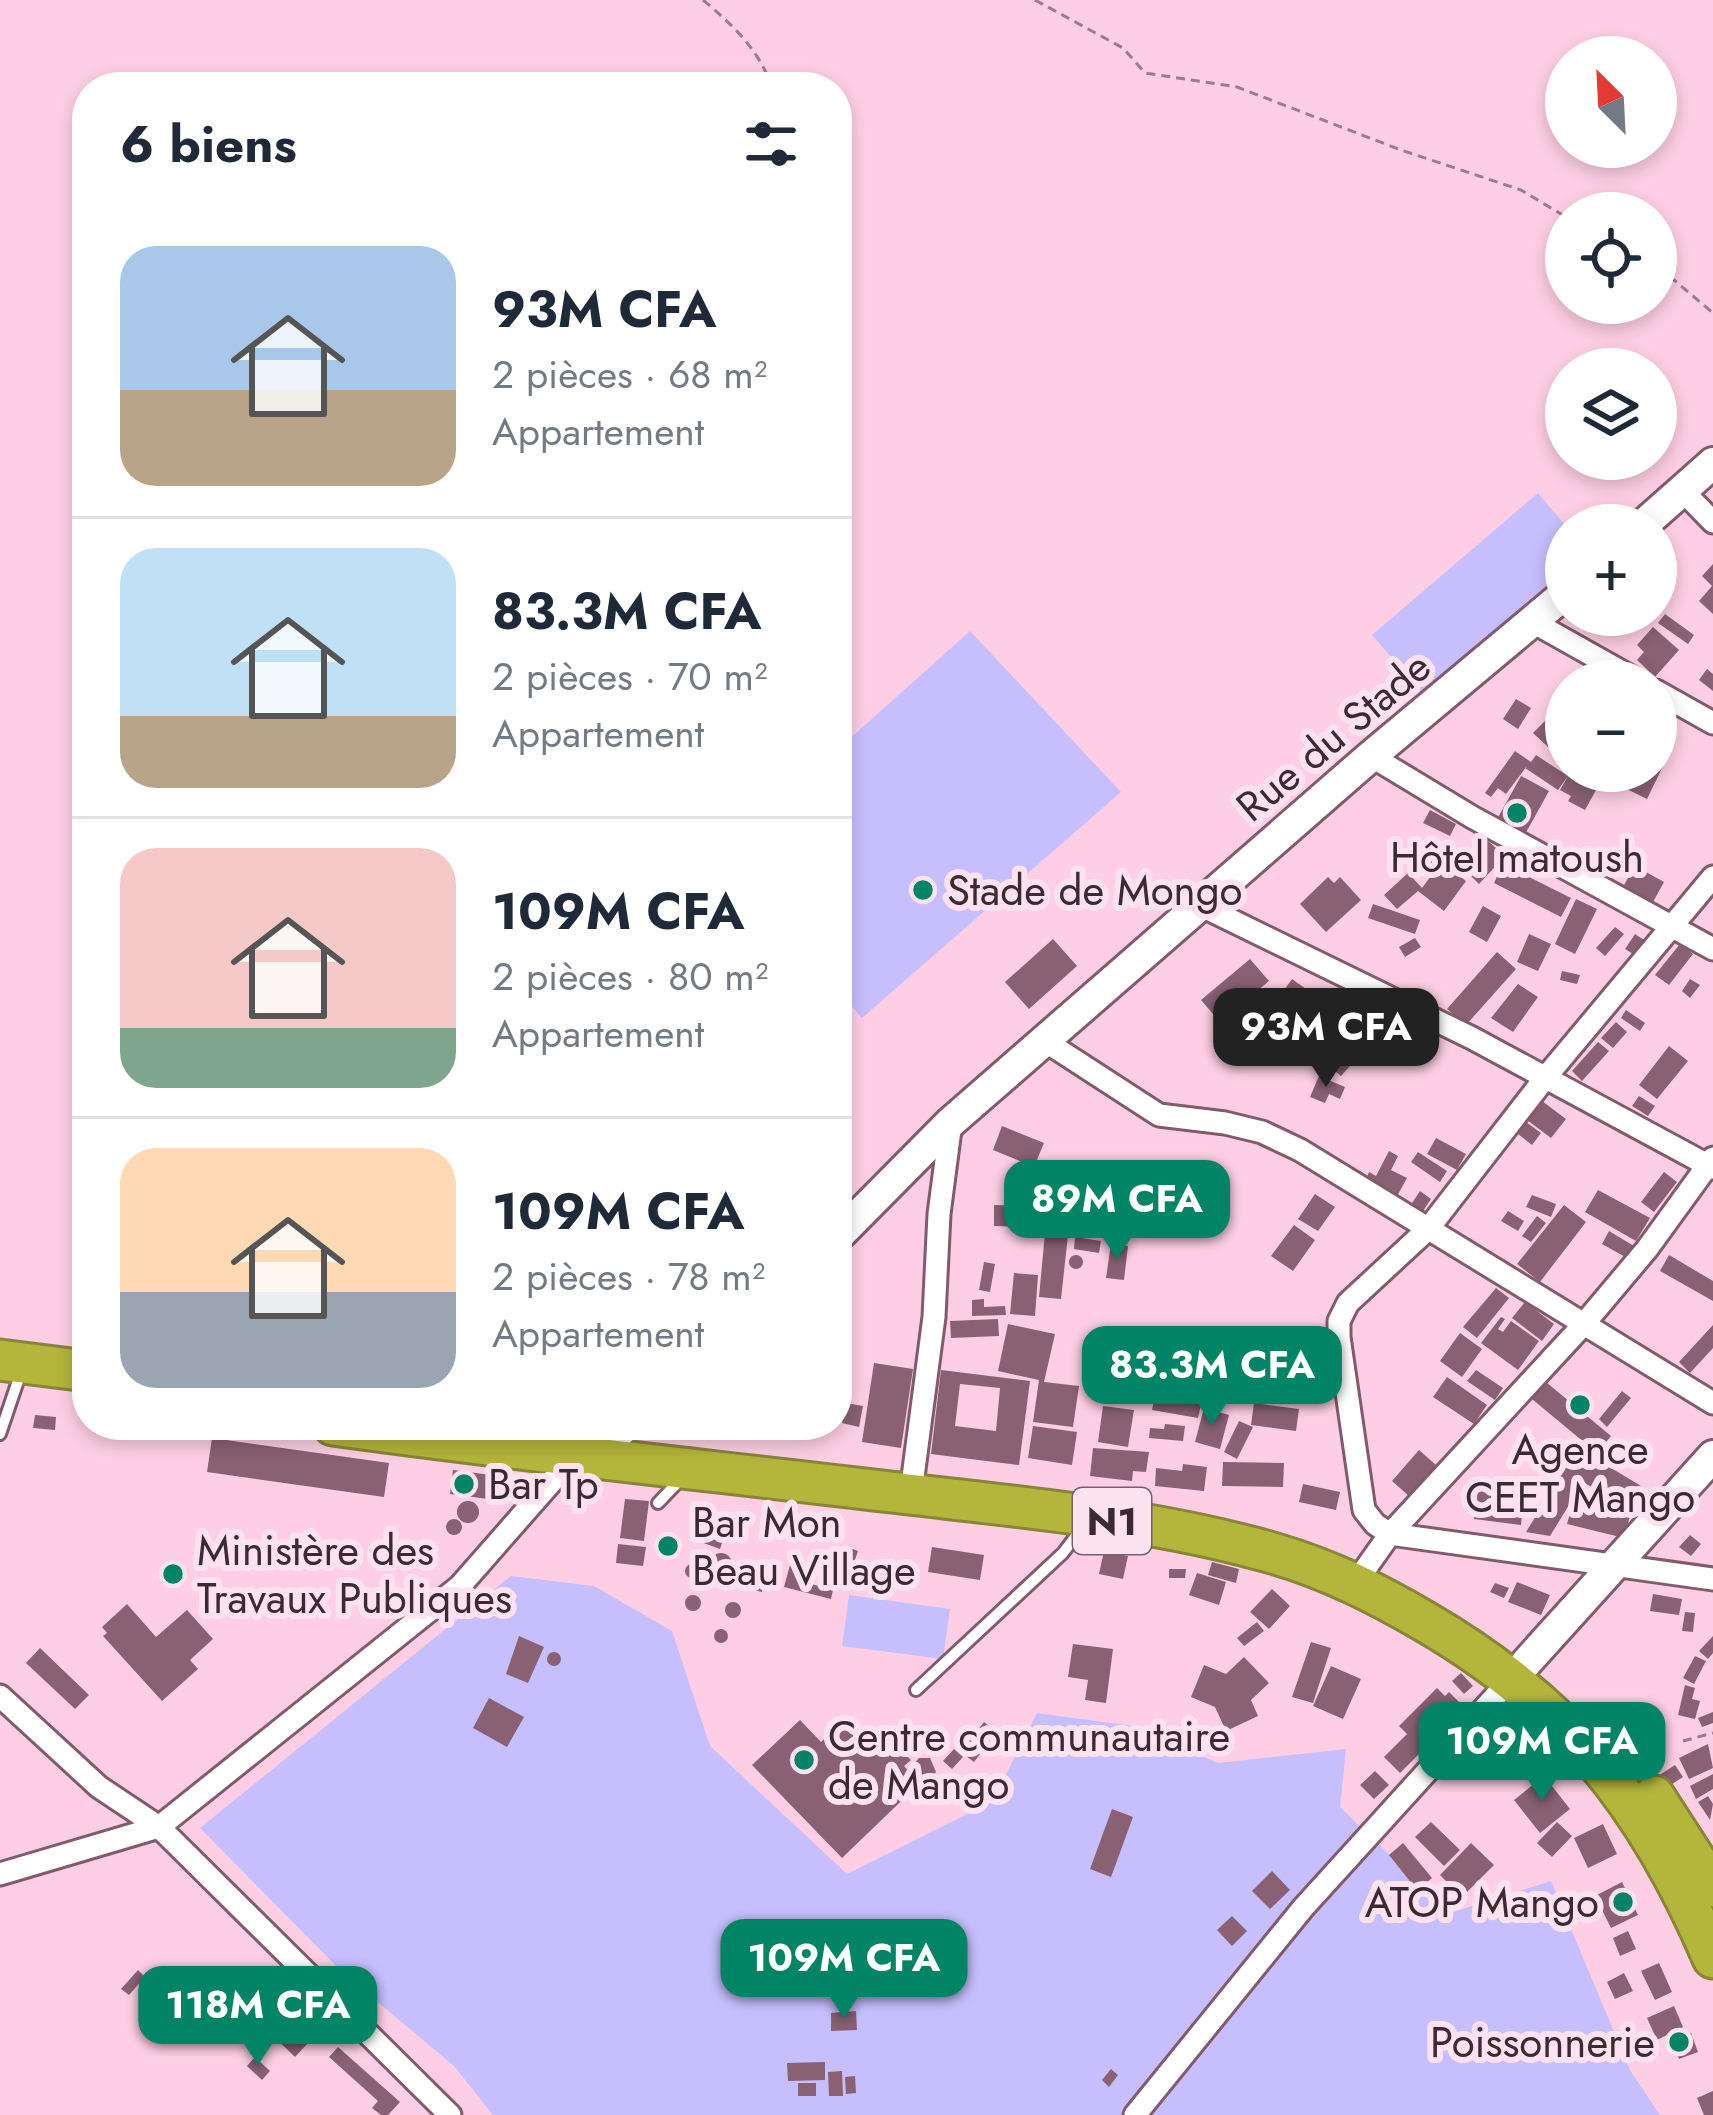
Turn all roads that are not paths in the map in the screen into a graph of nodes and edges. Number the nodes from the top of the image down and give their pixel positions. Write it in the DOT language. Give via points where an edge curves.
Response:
graph roads {
  1 [pos="1713,463"];
  2 [pos="1682,490"];
  3 [pos="1666,504"];
  4 [pos="1713,522"];
  5 [pos="1545,611"];
  6 [pos="1533,622"];
  7 [pos="1601,660"];
  8 [pos="1677,703"];
  9 [pos="1713,723"];
  10 [pos="1371,756"];
  11 [pos="1713,877"];
  12 [pos="1200,905"];
  13 [pos="1670,927"];
  14 [pos="1713,949"];
  15 [pos="1045,1041"];
  16 [pos="1545,1078"];
  17 [pos="951,1122"];
  18 [pos="1711,1163"];
  19 [pos="852,1222"];
  20 [pos="1428,1229"];
  21 [pos="1583,1324"];
  22 [pos="72,1371"];
  23 [pos="10,1373"];
  24 [pos="72,1391"];
  25 [pos="1713,1402"];
  26 [pos="0,1434"];
  27 [pos="574,1440"];
  28 [pos="606,1442"];
  29 [pos="1713,1456"];
  30 [pos="697,1460"];
  31 [pos="913,1477"];
  32 [pos="658,1503"];
  33 [pos="1093,1508"];
  34 [pos="1371,1559"];
  35 [pos="1614,1566"];
  36 [pos="1713,1579"];
  37 [pos="1519,1671"];
  38 [pos="916,1690"];
  39 [pos="0,1696"];
  40 [pos="159,1827"];
  41 [pos="0,1874"];
  42 [pos="1713,1887"];
  43 [pos="1713,1958"];
  44 [pos="450,2115"];
  45 [pos="1135,2115"];
  1 -- 2 [label="main road"];
  2 -- 3 [label="main road"];
  2 -- 4 [label="street"];
  5 -- 6 [label="main road, Rue du Stade"];
  6 -- 7 [label="street"];
  6 -- 10 [label="main road, Rue du Stade"];
  8 -- 9 [label="street"];
  10 -- 12 [label="main road, Rue du Stade"];
  10 -- 13 [label="street"];
  11 -- 13 [label="street"];
  12 -- 15 [label="main road, Rue du Stade"];
  12 -- 16 [label="street"];
  13 -- 14 [label="street"];
  13 -- 16 [label="street"];
  15 -- 17 [label="main road, Rue du Stade"];
  15 -- 20 [label="street" via="1159,1115 1262,1132"];
  16 -- 18 [label="street"];
  16 -- 20 [label="street"];
  17 -- 19 [label="main road, Rue du Stade"];
  17 -- 31 [label="street"];
  18 -- 21 [label="street"];
  20 -- 21 [label="street"];
  20 -- 34 [label="street" via="1348,1303 1340,1321 1364,1510 1375,1524"];
  21 -- 25 [label="street"];
  21 -- 34 [label="street"];
  22 -- 23 [label="highway"];
  23 -- 24 [label="highway"];
  23 -- 26 [label="lane"];
  27 -- 28 [label="highway, N1"];
  28 -- 30 [label="highway, N1"];
  28 -- 40 [label="street" via="553,1480 460,1586"];
  29 -- 35 [label="main road"];
  30 -- 31 [label="highway, N1"];
  30 -- 32 [label="lane"];
  30 -- 33 [label="highway, N1" via="1028,1507"];
  31 -- 33 [label="highway, N1"];
  33 -- 34 [label="highway, N1" via="1275,1554"];
  33 -- 38 [label="lane" via="1063,1553"];
  34 -- 35 [label="street"];
  34 -- 37 [label="highway, N1" via="1466,1646"];
  35 -- 36 [label="street"];
  35 -- 37 [label="main road"];
  37 -- 42 [label="highway, N1" via="1604,1737"];
  37 -- 43 [label="highway, N1" via="1623,1792"];
  37 -- 45 [label="street" via="1303,1908"];
  39 -- 40 [label="street" via="99,1786"];
  40 -- 41 [label="street"];
  40 -- 44 [label="street"];
}
